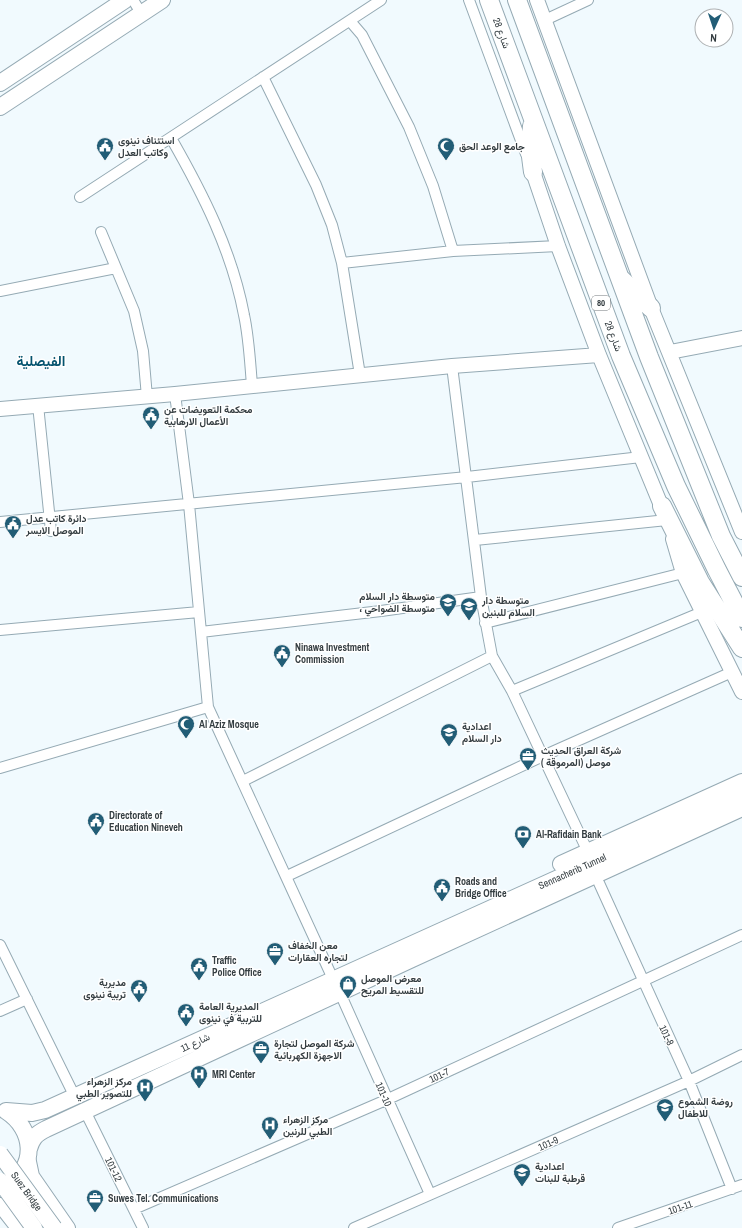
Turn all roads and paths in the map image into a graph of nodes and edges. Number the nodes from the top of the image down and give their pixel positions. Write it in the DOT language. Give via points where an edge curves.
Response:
graph roads {
  1 [pos="125,0"];
  2 [pos="162,0"];
  3 [pos="381,0"];
  4 [pos="468,0"];
  5 [pos="489,0"];
  6 [pos="517,0"];
  7 [pos="537,0"];
  8 [pos="588,0"];
  9 [pos="137,6"];
  10 [pos="545,20"];
  11 [pos="350,21"];
  12 [pos="263,77"];
  13 [pos="0,83"];
  14 [pos="0,107"];
  15 [pos="531,115"];
  16 [pos="171,138"];
  17 [pos="533,172"];
  18 [pos="80,197"];
  19 [pos="101,232"];
  20 [pos="558,246"];
  21 [pos="453,251"];
  22 [pos="342,263"];
  23 [pos="116,268"];
  24 [pos="615,269"];
  25 [pos="0,291"];
  26 [pos="651,308"];
  27 [pos="742,338"];
  28 [pos="670,352"];
  29 [pos="599,355"];
  30 [pos="452,366"];
  31 [pos="360,375"];
  32 [pos="252,385"];
  33 [pos="175,394"];
  34 [pos="147,397"];
  35 [pos="38,405"];
  36 [pos="0,409"];
  37 [pos="641,457"];
  38 [pos="467,477"];
  39 [pos="189,504"];
  40 [pos="664,513"];
  41 [pos="50,517"];
  42 [pos="0,522"];
  43 [pos="51,531"];
  44 [pos="742,532"];
  45 [pos="475,540"];
  46 [pos="683,574"];
  47 [pos="742,577"];
  48 [pos="481,597"];
  49 [pos="199,612"];
  50 [pos="702,612"];
  51 [pos="742,618"];
  52 [pos="485,623"];
  53 [pos="0,630"];
  54 [pos="201,632"];
  55 [pos="742,648"];
  56 [pos="492,656"];
  57 [pos="732,672"];
  58 [pos="512,691"];
  59 [pos="742,692"];
  60 [pos="208,707"];
  61 [pos="543,756"];
  62 [pos="0,768"];
  63 [pos="243,781"];
  64 [pos="742,782"];
  65 [pos="742,795"];
  66 [pos="742,808"];
  67 [pos="742,820"];
  68 [pos="588,852"];
  69 [pos="287,876"];
  70 [pos="599,883"];
  71 [pos="742,935"];
  72 [pos="0,945"];
  73 [pos="407,953"];
  74 [pos="642,981"];
  75 [pos="336,986"];
  76 [pos="27,999"];
  77 [pos="0,1011"];
  78 [pos="742,1055"];
  79 [pos="689,1081"];
  80 [pos="75,1097"];
  81 [pos="386,1100"];
  82 [pos="3,1110"];
  83 [pos="85,1111"];
  84 [pos="28,1153"];
  85 [pos="0,1154"];
  86 [pos="0,1181"];
  87 [pos="742,1185"];
  88 [pos="0,1187"];
  89 [pos="732,1189"];
  90 [pos="430,1194"];
  91 [pos="0,1205"];
  92 [pos="134,1209"];
  93 [pos="18,1228"];
  94 [pos="34,1228"];
  95 [pos="54,1228"];
  96 [pos="68,1228"];
  97 [pos="143,1228"];
  98 [pos="354,1228"];
  99 [pos="618,1228"];
  1 -- 13 [label="main road"];
  2 -- 9 [label="main road"];
  3 -- 11 [label="street"];
  4 -- 17 [label="street"];
  5 -- 15 [label="highway, شارع 28 / 80"];
  6 -- 24 [label="highway, 80"];
  7 -- 10 [label="main road"];
  8 -- 10 [label="street"];
  9 -- 14 [label="main road"];
  10 -- 26 [label="main road"];
  11 -- 12 [label="street"];
  11 -- 21 [label="street" via="362,35 408,127 433,186"];
  12 -- 16 [label="street"];
  12 -- 22 [label="street" via="316,185 332,224"];
  15 -- 17 [label="highway" via="530,149"];
  15 -- 51 [label="highway, شارع 28 / 80" via="622,356 676,486"];
  16 -- 18 [label="street"];
  16 -- 32 [label="street" via="197,183 217,226 233,270 245,316"];
  17 -- 20 [label="main road"];
  19 -- 23 [label="street"];
  20 -- 21 [label="street"];
  20 -- 29 [label="main road"];
  21 -- 22 [label="street"];
  22 -- 31 [label="street"];
  23 -- 25 [label="street"];
  23 -- 34 [label="street" via="134,311 143,351"];
  24 -- 26 [label="highway" via="625,284"];
  24 -- 47 [label="highway, 80" via="700,484"];
  26 -- 28 [label="main road"];
  27 -- 28 [label="main road"];
  28 -- 44 [label="main road"];
  29 -- 30 [label="main road"];
  29 -- 37 [label="main road"];
  30 -- 31 [label="main road"];
  30 -- 38 [label="street"];
  31 -- 32 [label="main road"];
  32 -- 33 [label="main road"];
  33 -- 34 [label="main road"];
  33 -- 39 [label="street, 101-10"];
  34 -- 35 [label="main road"];
  35 -- 36 [label="main road"];
  35 -- 41 [label="street"];
  37 -- 38 [label="street"];
  37 -- 40 [label="main road"];
  38 -- 39 [label="street"];
  38 -- 45 [label="street"];
  39 -- 41 [label="street"];
  39 -- 49 [label="street, 101-10"];
  40 -- 45 [label="street"];
  40 -- 46 [label="main road"];
  40 -- 55 [label="highway" via="700,582"];
  41 -- 42 [label="street"];
  41 -- 43 [label="street"];
  45 -- 48 [label="street"];
  46 -- 50 [label="main road"];
  46 -- 52 [label="street"];
  48 -- 52 [label="street"];
  48 -- 54 [label="street"];
  49 -- 53 [label="street"];
  49 -- 54 [label="street, 101-10"];
  50 -- 57 [label="main road"];
  50 -- 58 [label="street"];
  52 -- 56 [label="street"];
  54 -- 60 [label="street, 101-10"];
  56 -- 58 [label="street"];
  56 -- 63 [label="street"];
  57 -- 59 [label="main road"];
  57 -- 61 [label="street"];
  58 -- 61 [label="street"];
  60 -- 62 [label="street"];
  60 -- 63 [label="street, 101-10"];
  61 -- 68 [label="street"];
  61 -- 69 [label="street"];
  63 -- 69 [label="street, 101-10"];
  64 -- 68 [label="main road"];
  65 -- 73 [label="main road, Sennacherib Tunnel"];
  66 -- 73 [label="main road, Sennacherib Tunnel"];
  67 -- 70 [label="main road"];
  68 -- 73 [label="main road" via="444,919"];
  69 -- 75 [label="street, 101-10"];
  70 -- 73 [label="main road" via="454,946"];
  70 -- 74 [label="street, 101-8"];
  71 -- 74 [label="street, 101-7"];
  72 -- 76 [label="street"];
  73 -- 75 [label="main road, شارع 11"];
  74 -- 79 [label="street, 101-8"];
  74 -- 81 [label="street, 101-7"];
  75 -- 80 [label="main road, شارع 11"];
  75 -- 81 [label="street, 101-10"];
  75 -- 83 [label="main road, شارع 11"];
  76 -- 77 [label="street"];
  76 -- 80 [label="street"];
  78 -- 79 [label="street, 101-9"];
  79 -- 89 [label="street, 101-8"];
  79 -- 90 [label="street, 101-9"];
  80 -- 82 [label="main road, شارع 11" via="32,1113"];
  81 -- 90 [label="street, 101-10"];
  81 -- 92 [label="street, 101-7"];
  82 -- 84 [label="main road" via="16,1118 23,1127 28,1137"];
  83 -- 84 [label="main road, شارع 11" via="36,1135 31,1141"];
  83 -- 92 [label="street, 101-12"];
  84 -- 88 [label="main road, شارع 11" via="23,1170 14,1180"];
  84 -- 96 [label="main road" via="35,1180"];
  85 -- 95 [label="main road, Suez Bridge, bridge"];
  86 -- 94 [label="main road, Suez Bridge, bridge"];
  87 -- 89 [label="street, 101-11"];
  89 -- 99 [label="street, 101-11"];
  90 -- 98 [label="street, 101-9"];
  91 -- 93 [label="main road"];
  92 -- 97 [label="street, 101-12"];
}
